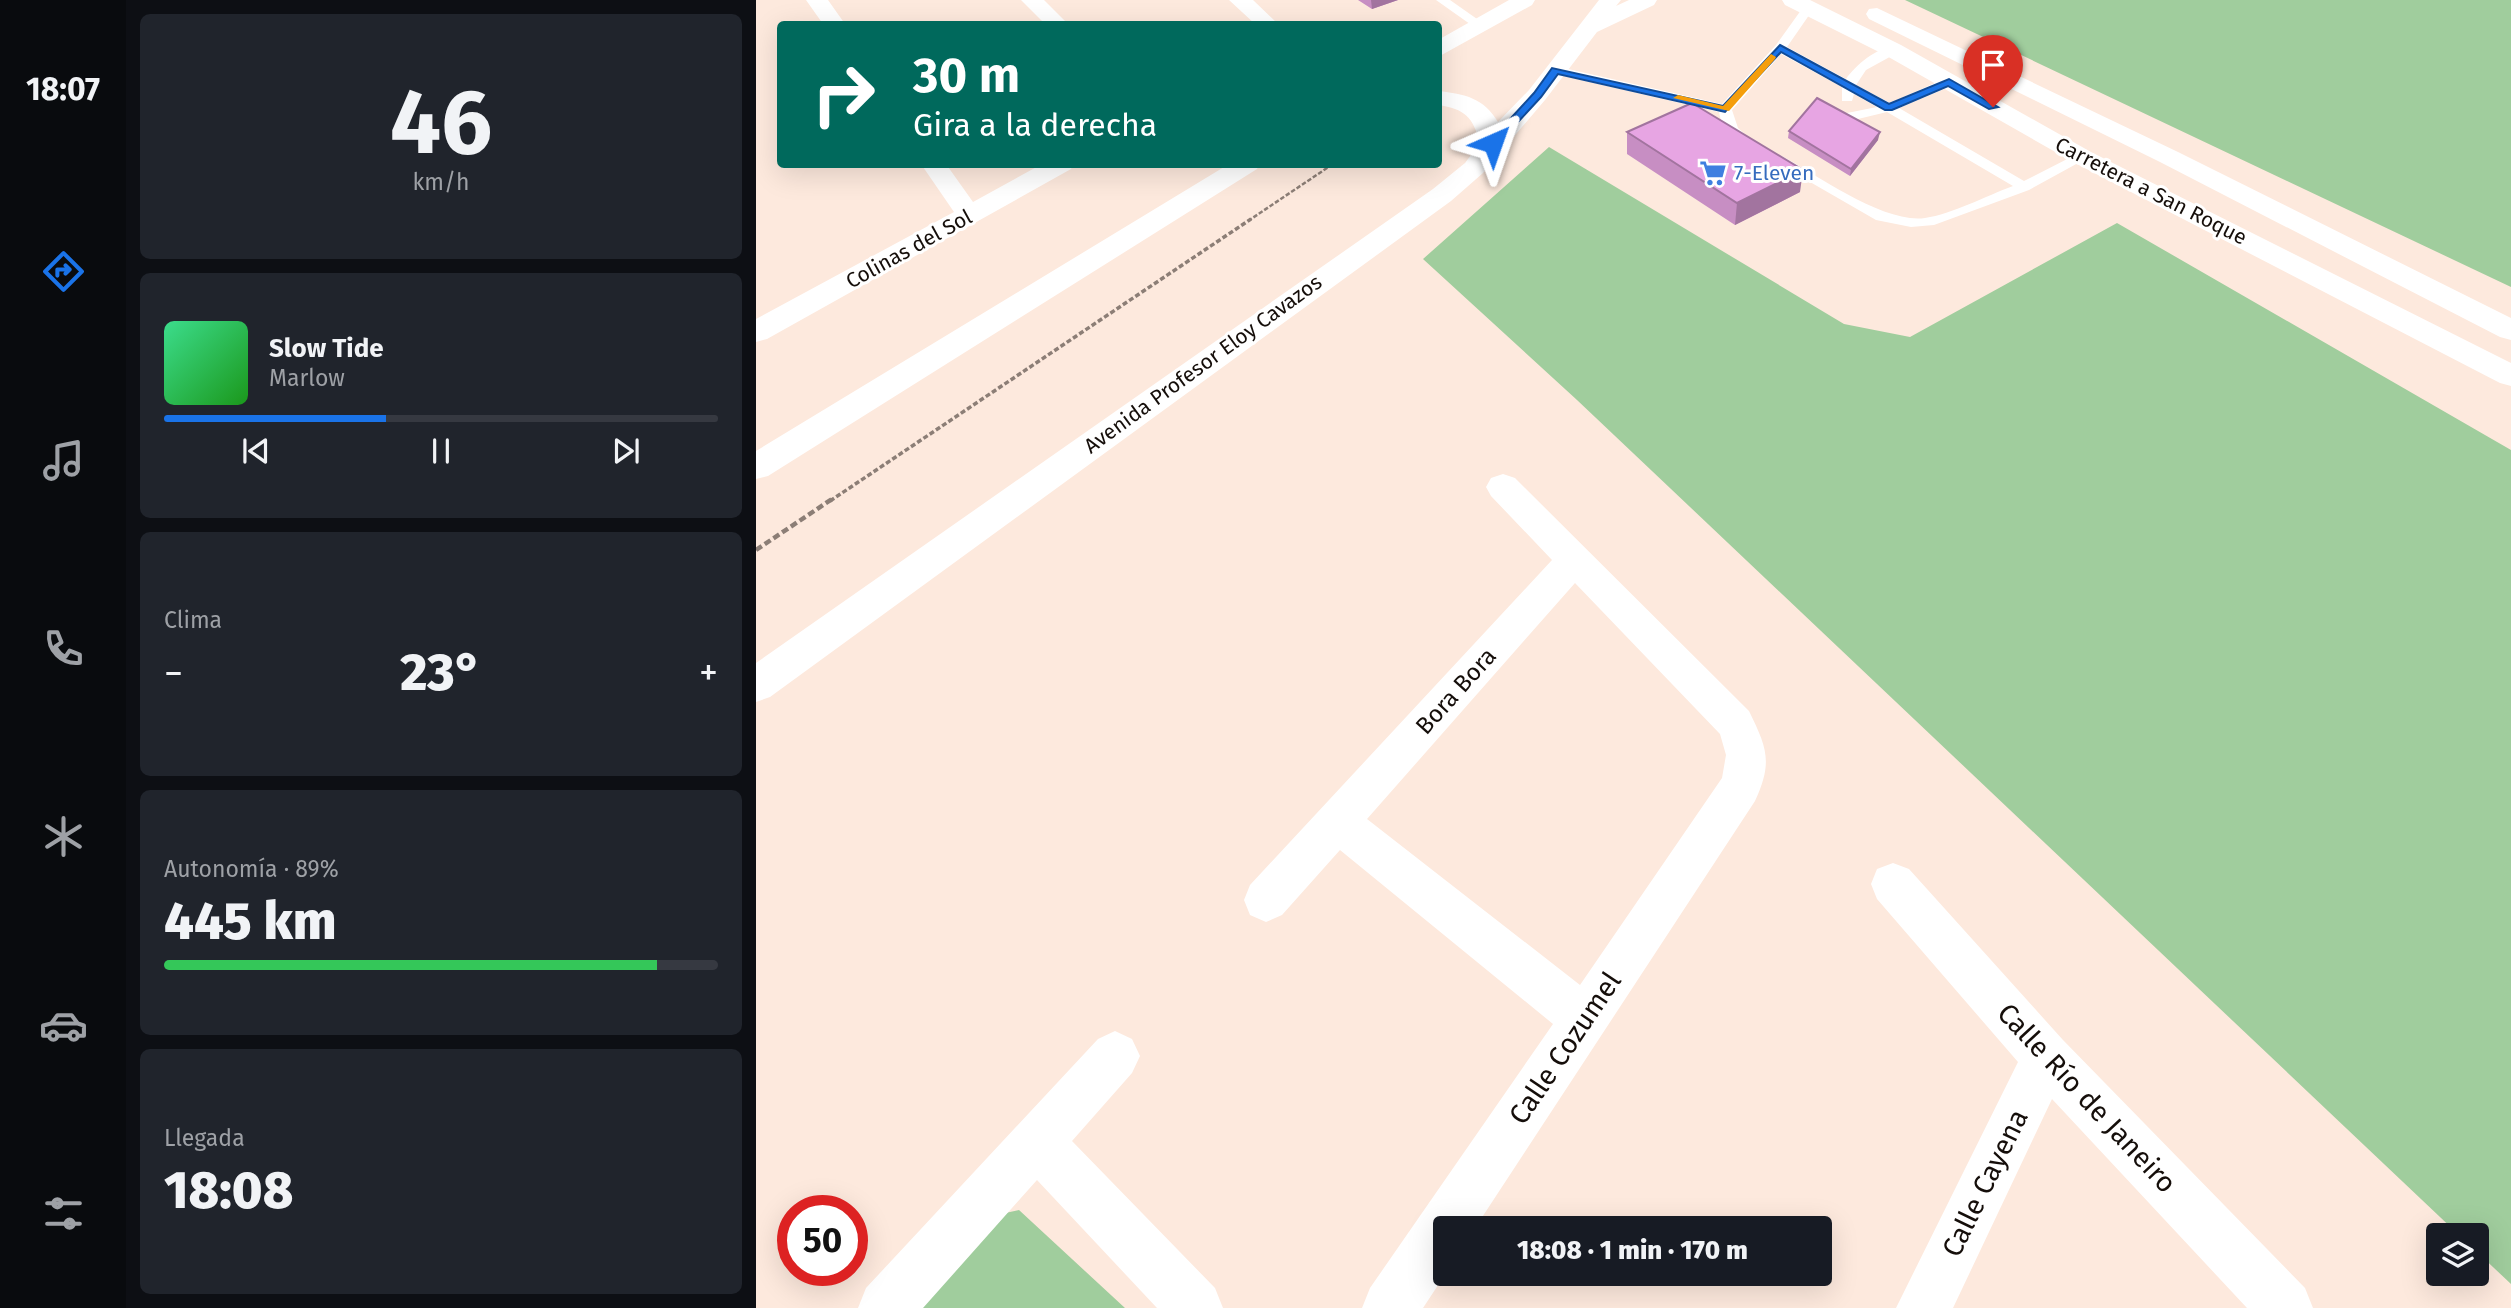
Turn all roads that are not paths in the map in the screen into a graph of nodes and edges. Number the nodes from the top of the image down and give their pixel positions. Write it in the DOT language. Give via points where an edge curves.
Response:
graph roads {
  1 [pos="817,0"];
  2 [pos="1032,0"];
  3 [pos="1240,0"];
  4 [pos="1442,0"];
  5 [pos="1524,0"];
  6 [pos="1610,0"];
  7 [pos="1646,0"];
  8 [pos="1801,4"];
  9 [pos="1860,6"];
  10 [pos="832,21"];
  11 [pos="1054,21"];
  12 [pos="1264,21"];
  13 [pos="1481,26"];
  14 [pos="1587,30"];
  15 [pos="1442,48"];
  16 [pos="1780,48"];
  17 [pos="1893,50"];
  18 [pos="1555,70"];
  19 [pos="1949,82"];
  20 [pos="1847,86"];
  21 [pos="1442,98"];
  22 [pos="1889,108"];
  23 [pos="1725,109"];
  24 [pos="1493,143"];
  25 [pos="2081,157"];
  26 [pos="936,168"];
  27 [pos="1055,168"];
  28 [pos="1242,168"];
  29 [pos="2024,187"];
  30 [pos="970,216"];
  31 [pos="2511,330"];
  32 [pos="756,332"];
  33 [pos="2511,376"];
  34 [pos="756,467"];
  35 [pos="1503,487"];
  36 [pos="1574,560"];
  37 [pos="756,685"];
  38 [pos="1338,822"];
  39 [pos="1893,884"];
  40 [pos="1266,900"];
  41 [pos="1584,1019"];
  42 [pos="1115,1056"];
  43 [pos="2046,1057"];
  44 [pos="1037,1142"];
  45 [pos="886,1308"];
  46 [pos="1195,1308"];
  47 [pos="1390,1308"];
  48 [pos="1924,1308"];
  49 [pos="2285,1308"];
  1 -- 10 [label="main road"];
  2 -- 11 [label="main road"];
  3 -- 12 [label="main road"];
  4 -- 13 [label="lane"];
  5 -- 13 [label="main road"];
  6 -- 14 [label="main road, Avenida Profesor Eloy Cavazos"];
  7 -- 14 [label="main road"];
  8 -- 16 [label="lane"];
  8 -- 17 [label="main road, Carretera a San Roque"];
  9 -- 31 [label="main road, Carretera a San Roque"];
  13 -- 15 [label="main road"];
  14 -- 18 [label="main road, Avenida Profesor Eloy Cavazos"];
  16 -- 20 [label="lane"];
  16 -- 23 [label="lane"];
  17 -- 19 [label="main road, Carretera a San Roque"];
  17 -- 20 [label="lane" via="1859,69"];
  18 -- 23 [label="lane"];
  18 -- 24 [label="main road, Avenida Profesor Eloy Cavazos"];
  19 -- 22 [label="lane"];
  19 -- 25 [label="main road, Carretera a San Roque"];
  20 -- 22 [label="lane"];
  20 -- 22 [label="lane" via="1850,120"];
  21 -- 24 [label="main road" via="1478,110 1487,120"];
  22 -- 29 [label="lane"];
  23 -- 29 [label="lane" via="1726,119 1741,140 1805,169 1881,217 1929,222"];
  24 -- 37 [label="main road, Avenida Profesor Eloy Cavazos" via="1474,168 1442,195"];
  25 -- 29 [label="lane"];
  25 -- 33 [label="main road, Carretera a San Roque"];
  26 -- 30 [label="main road"];
  27 -- 30 [label="main road, Colinas del Sol"];
  28 -- 34 [label="main road"];
  30 -- 32 [label="main road, Colinas del Sol"];
  35 -- 36 [label="main road"];
  36 -- 38 [label="main road, Bora Bora"];
  36 -- 41 [label="main road, Calle Cozumel" via="1735,723 1748,751 1740,788"];
  38 -- 40 [label="main road, Bora Bora"];
  38 -- 41 [label="main road"];
  39 -- 43 [label="main road, Calle Río de Janeiro"];
  41 -- 47 [label="main road, Calle Cozumel"];
  42 -- 44 [label="main road"];
  43 -- 48 [label="main road, Calle Cayena"];
  43 -- 49 [label="main road, Calle Río de Janeiro"];
  44 -- 45 [label="main road"];
  44 -- 46 [label="main road"];
}
